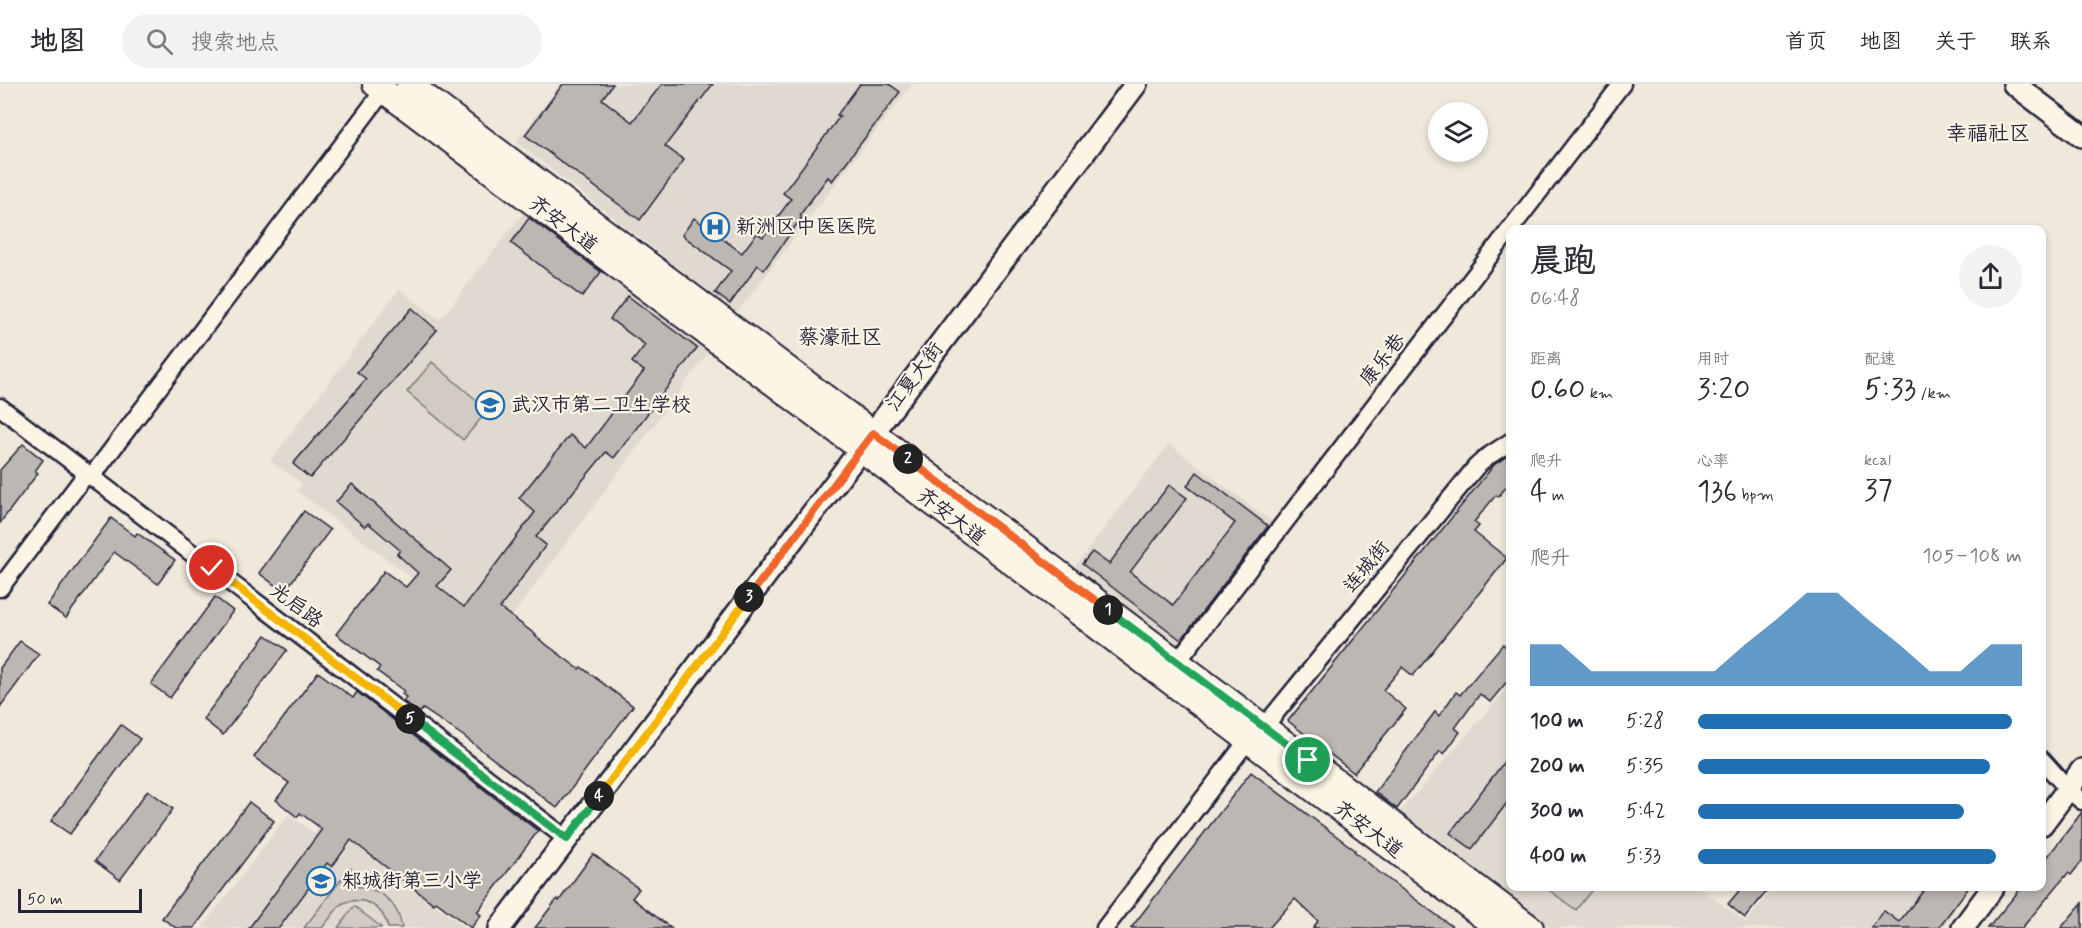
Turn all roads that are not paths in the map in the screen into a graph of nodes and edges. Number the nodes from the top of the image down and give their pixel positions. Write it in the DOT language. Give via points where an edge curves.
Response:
graph roads {
  1 [pos="409,84"];
  2 [pos="1136,84"];
  3 [pos="1622,84"];
  4 [pos="2014,84"];
  5 [pos="380,87"];
  6 [pos="2082,136"];
  7 [pos="1514,225"];
  8 [pos="1506,235"];
  9 [pos="0,407"];
  10 [pos="867,441"];
  11 [pos="1506,445"];
  12 [pos="89,475"];
  13 [pos="0,588"];
  14 [pos="1178,662"];
  15 [pos="1256,734"];
  16 [pos="2046,764"];
  17 [pos="2082,770"];
  18 [pos="2075,795"];
  19 [pos="2046,820"];
  20 [pos="567,839"];
  21 [pos="1990,891"];
  22 [pos="500,928"];
  23 [pos="1105,928"];
  24 [pos="1498,928"];
  25 [pos="1531,928"];
  26 [pos="1963,928"];
  1 -- 10 [label="main road, 齐安大道"];
  2 -- 10 [label="street, 江夏大街"];
  3 -- 7 [label="street, 康乐巷"];
  4 -- 6 [label="street"];
  5 -- 10 [label="main road, 齐安大道"];
  5 -- 12 [label="street"];
  8 -- 14 [label="street, 康乐巷"];
  9 -- 12 [label="street, 光启路"];
  10 -- 14 [label="main road, 齐安大道"];
  10 -- 15 [label="main road, 齐安大道"];
  10 -- 20 [label="street, 江夏大街"];
  11 -- 15 [label="street, 连城街" via="1476,467"];
  12 -- 13 [label="street"];
  12 -- 20 [label="street, 光启路"];
  14 -- 15 [label="main road, 齐安大道"];
  15 -- 23 [label="street, 连城街"];
  15 -- 24 [label="main road, 齐安大道"];
  15 -- 25 [label="main road, 齐安大道"];
  16 -- 18 [label="street"];
  17 -- 18 [label="street"];
  18 -- 19 [label="street"];
  20 -- 22 [label="street, 江夏大街"];
  21 -- 26 [label="street"];
}
